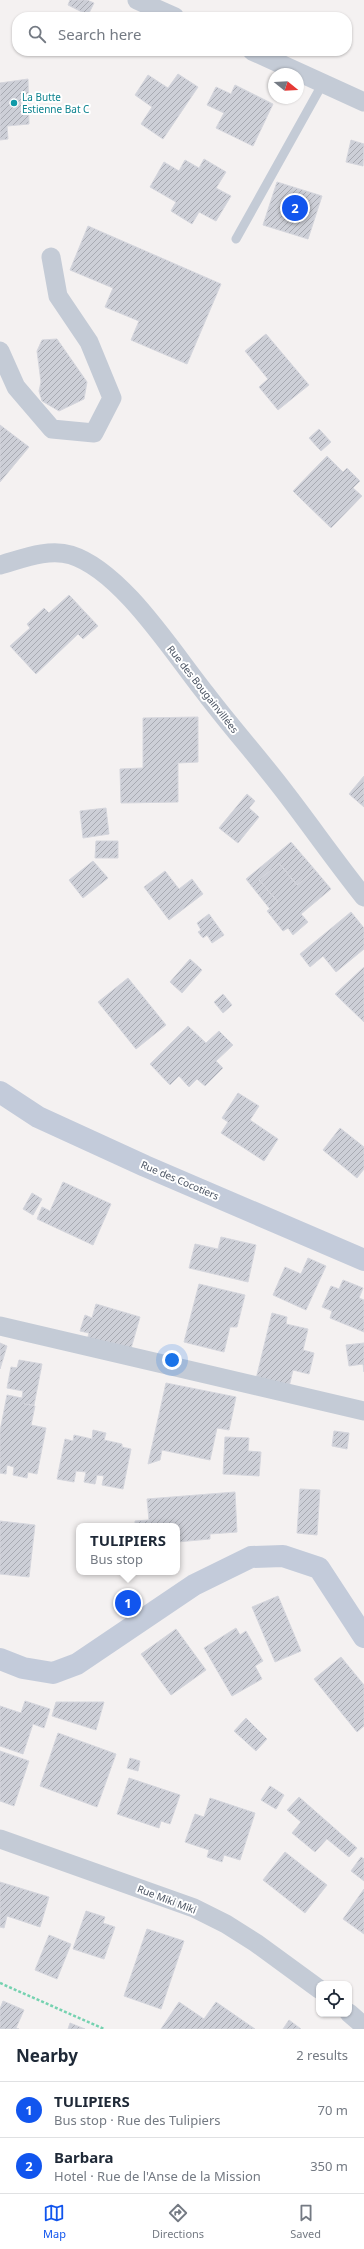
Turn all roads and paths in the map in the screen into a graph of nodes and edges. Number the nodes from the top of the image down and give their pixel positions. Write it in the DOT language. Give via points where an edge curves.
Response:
graph roads {
  1 [pos="137,0"];
  2 [pos="164,12"];
  3 [pos="263,56"];
  4 [pos="323,83"];
  5 [pos="364,102"];
  6 [pos="236,239"];
  7 [pos="51,257"];
  8 [pos="0,351"];
  9 [pos="0,565"];
  10 [pos="364,897"];
  11 [pos="0,1092"];
  12 [pos="364,1260"];
  13 [pos="0,1326"];
  14 [pos="364,1412"];
  15 [pos="364,1638"];
  16 [pos="0,1659"];
  17 [pos="0,1840"];
  18 [pos="0,1983"];
  19 [pos="316,1987"];
  20 [pos="352,2016"];
  21 [pos="364,2026"];
  22 [pos="104,2029"];
  1 -- 2 [label="street"];
  3 -- 4 [label="street"];
  4 -- 5 [label="street"];
  4 -- 6 [label="lane"];
  7 -- 8 [label="street" via="58,296 88,342 112,398 94,433 52,429 16,387"];
  9 -- 10 [label="street, Rue des Bougainvillées" via="38,554 58,552 70,555 96,567 135,602 284,790"];
  11 -- 12 [label="street, Rue des Cocotiers" via="44,1120"];
  13 -- 14 [label="street"];
  15 -- 16 [label="street" via="319,1568 283,1556 251,1557 194,1585 77,1664 53,1673 23,1668"];
  17 -- 19 [label="street, Rue Miki Miki" via="194,1908 256,1943"];
  18 -- 22 [label="path"];
  20 -- 21 [label="street"];
}
